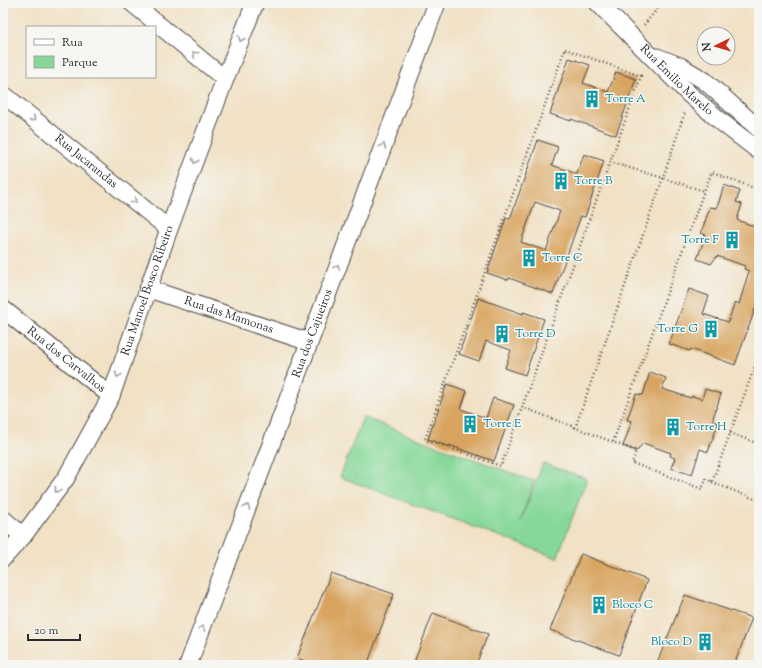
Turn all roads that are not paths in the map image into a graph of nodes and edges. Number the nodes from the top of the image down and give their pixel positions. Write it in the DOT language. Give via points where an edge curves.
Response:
graph roads {
  1 [pos="132,3"];
  2 [pos="256,3"];
  3 [pos="437,3"];
  4 [pos="598,3"];
  5 [pos="650,54"];
  6 [pos="225,79"];
  7 [pos="3,94"];
  8 [pos="733,106"];
  9 [pos="724,124"];
  10 [pos="759,129"];
  11 [pos="759,151"];
  12 [pos="170,229"];
  13 [pos="149,289"];
  14 [pos="3,309"];
  15 [pos="309,342"];
  16 [pos="111,396"];
  17 [pos="3,519"];
  18 [pos="23,536"];
  19 [pos="3,558"];
  20 [pos="188,665"];
  6 -- 1 [label="street, one-way"];
  2 -- 6 [label="street, Rua Manoel Bosco Ribeiro, one-way"];
  15 -- 3 [label="street, Rua dos Cajueiros, one-way"];
  4 -- 5 [label="street, Rua Emilio Marelo"];
  5 -- 8 [label="street" via="680,66 705,82"];
  5 -- 9 [label="street, Rua Emilio Marelo" via="690,95"];
  6 -- 12 [label="street, Rua Manoel Bosco Ribeiro, one-way"];
  7 -- 12 [label="street, Rua Jacarandas, one-way"];
  8 -- 9 [label="street"];
  8 -- 10 [label="street"];
  9 -- 11 [label="street, Rua Emilio Marelo"];
  12 -- 13 [label="street, Rua Manoel Bosco Ribeiro"];
  13 -- 15 [label="street, Rua das Mamonas"];
  13 -- 16 [label="street, Rua Manoel Bosco Ribeiro, one-way"];
  14 -- 16 [label="street, Rua dos Carvalhos"];
  20 -- 15 [label="street, Rua dos Cajueiros, one-way"];
  16 -- 18 [label="street, Rua Manoel Bosco Ribeiro, one-way" via="66,478"];
  17 -- 18 [label="street"];
  18 -- 19 [label="street, Rua Manoel Bosco Ribeiro"];
}
